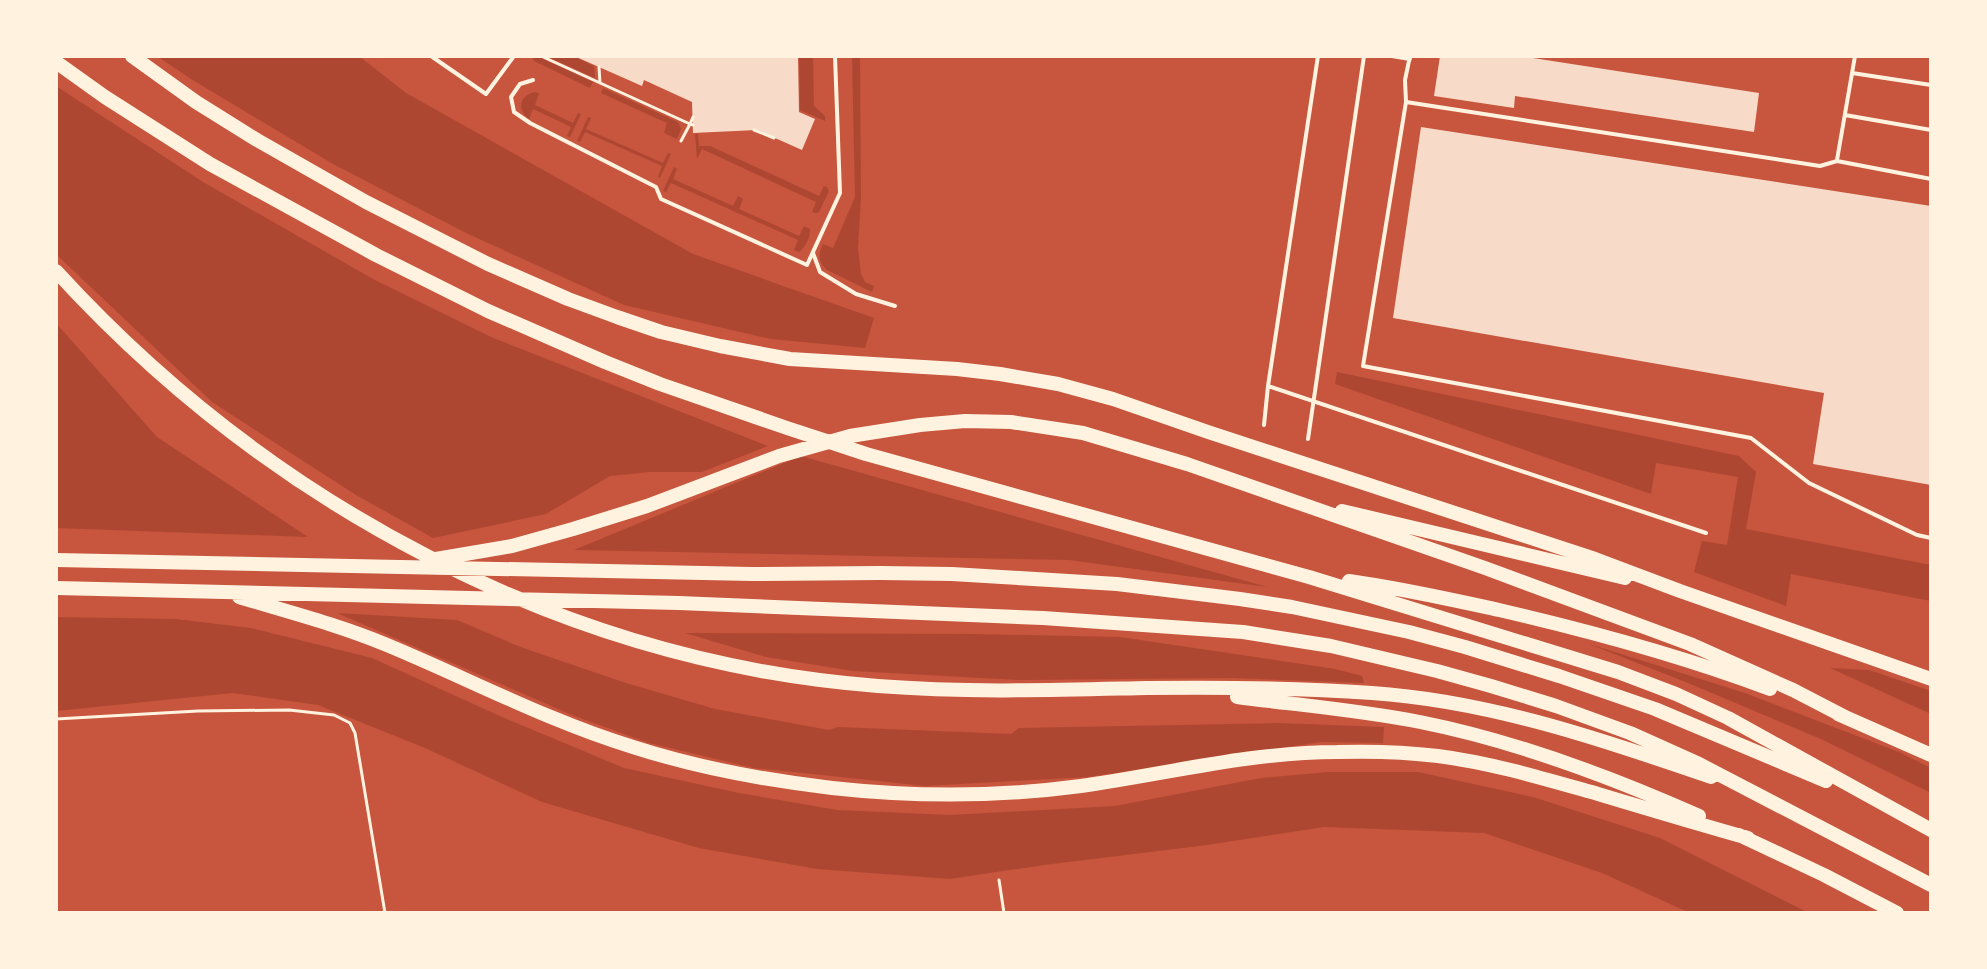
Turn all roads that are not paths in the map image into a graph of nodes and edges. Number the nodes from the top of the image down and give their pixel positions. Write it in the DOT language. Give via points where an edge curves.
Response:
graph roads {
  1 [pos="132,56"];
  2 [pos="431,56"];
  3 [pos="514,56"];
  4 [pos="835,56"];
  5 [pos="1318,56"];
  6 [pos="1364,56"];
  7 [pos="1392,56"];
  8 [pos="1855,56"];
  9 [pos="1410,57"];
  10 [pos="56,62"];
  11 [pos="1852,73"];
  12 [pos="533,80"];
  13 [pos="1931,85"];
  14 [pos="1406,102"];
  15 [pos="1845,115"];
  16 [pos="1931,130"];
  17 [pos="1837,161"];
  18 [pos="1931,179"];
  19 [pos="813,253"];
  20 [pos="56,271"];
  21 [pos="895,306"];
  22 [pos="1268,386"];
  23 [pos="1315,402"];
  24 [pos="1264,425"];
  25 [pos="1308,439"];
  26 [pos="1267,493"];
  27 [pos="1706,533"];
  28 [pos="1931,538"];
  29 [pos="56,560"];
  30 [pos="399,566"];
  31 [pos="1309,577"];
  32 [pos="56,588"];
  33 [pos="1680,591"];
  34 [pos="219,592"];
  35 [pos="1931,679"];
  36 [pos="1173,688"];
  37 [pos="1847,718"];
  38 [pos="1931,755"];
  39 [pos="1747,790"];
  40 [pos="1886,806"];
  41 [pos="1931,830"];
  42 [pos="1748,838"];
  43 [pos="1931,885"];
  44 [pos="1897,913"];
  1 -- 33 [label="highway" via="196,102 366,202 488,264 617,317 790,359 957,369 1058,384 1567,549"];
  2 -- 3 [label="lane" via="486,94"];
  4 -- 19 [label="lane" via="840,193"];
  5 -- 22 [label="lane"];
  6 -- 23 [label="lane"];
  7 -- 9 [label="lane"];
  8 -- 11 [label="lane"];
  9 -- 14 [label="lane"];
  10 -- 31 [label="highway" via="210,164 362,248 548,339 660,384 866,454"];
  11 -- 13 [label="lane"];
  11 -- 15 [label="lane"];
  12 -- 19 [label="lane" via="520,84 511,97 514,112 530,123 656,187 661,199 807,265"];
  14 -- 17 [label="lane" via="1820,166"];
  14 -- 28 [label="lane" via="1363,366 1751,438 1809,483"];
  15 -- 16 [label="lane"];
  15 -- 17 [label="lane"];
  17 -- 18 [label="lane"];
  19 -- 21 [label="lane" via="820,272 856,294"];
  20 -- 36 [label="highway" via="159,373 265,458 364,522 465,576 570,619 679,653 827,681 987,691"];
  22 -- 23 [label="lane"];
  22 -- 24 [label="lane"];
  23 -- 25 [label="lane"];
  23 -- 27 [label="lane"];
  26 -- 30 [label="highway" via="1110,440 1054,427 965,421 850,436 512,546"];
  26 -- 33 [label="highway"];
  26 -- 37 [label="highway" via="1636,622"];
  29 -- 30 [label="highway"];
  30 -- 40 [label="highway" via="952,574 1117,584 1279,605 1409,632 1559,676 1655,709"];
  31 -- 37 [label="highway" via="1424,594 1553,623 1666,654"];
  31 -- 40 [label="highway" via="1559,652 1676,694"];
  32 -- 34 [label="highway"];
  33 -- 35 [label="highway"];
  34 -- 39 [label="highway" via="679,603 1243,632 1422,667 1556,706 1662,746"];
  34 -- 42 [label="highway" via="358,634 630,747 772,780 924,794 1001,794 1294,754 1408,754 1539,777"];
  36 -- 39 [label="highway" via="1375,693 1461,705 1605,741"];
  36 -- 42 [label="highway" via="1419,722 1488,738 1619,782"];
  37 -- 38 [label="highway"];
  39 -- 43 [label="highway"];
  40 -- 41 [label="highway"];
  42 -- 44 [label="highway"];
}
